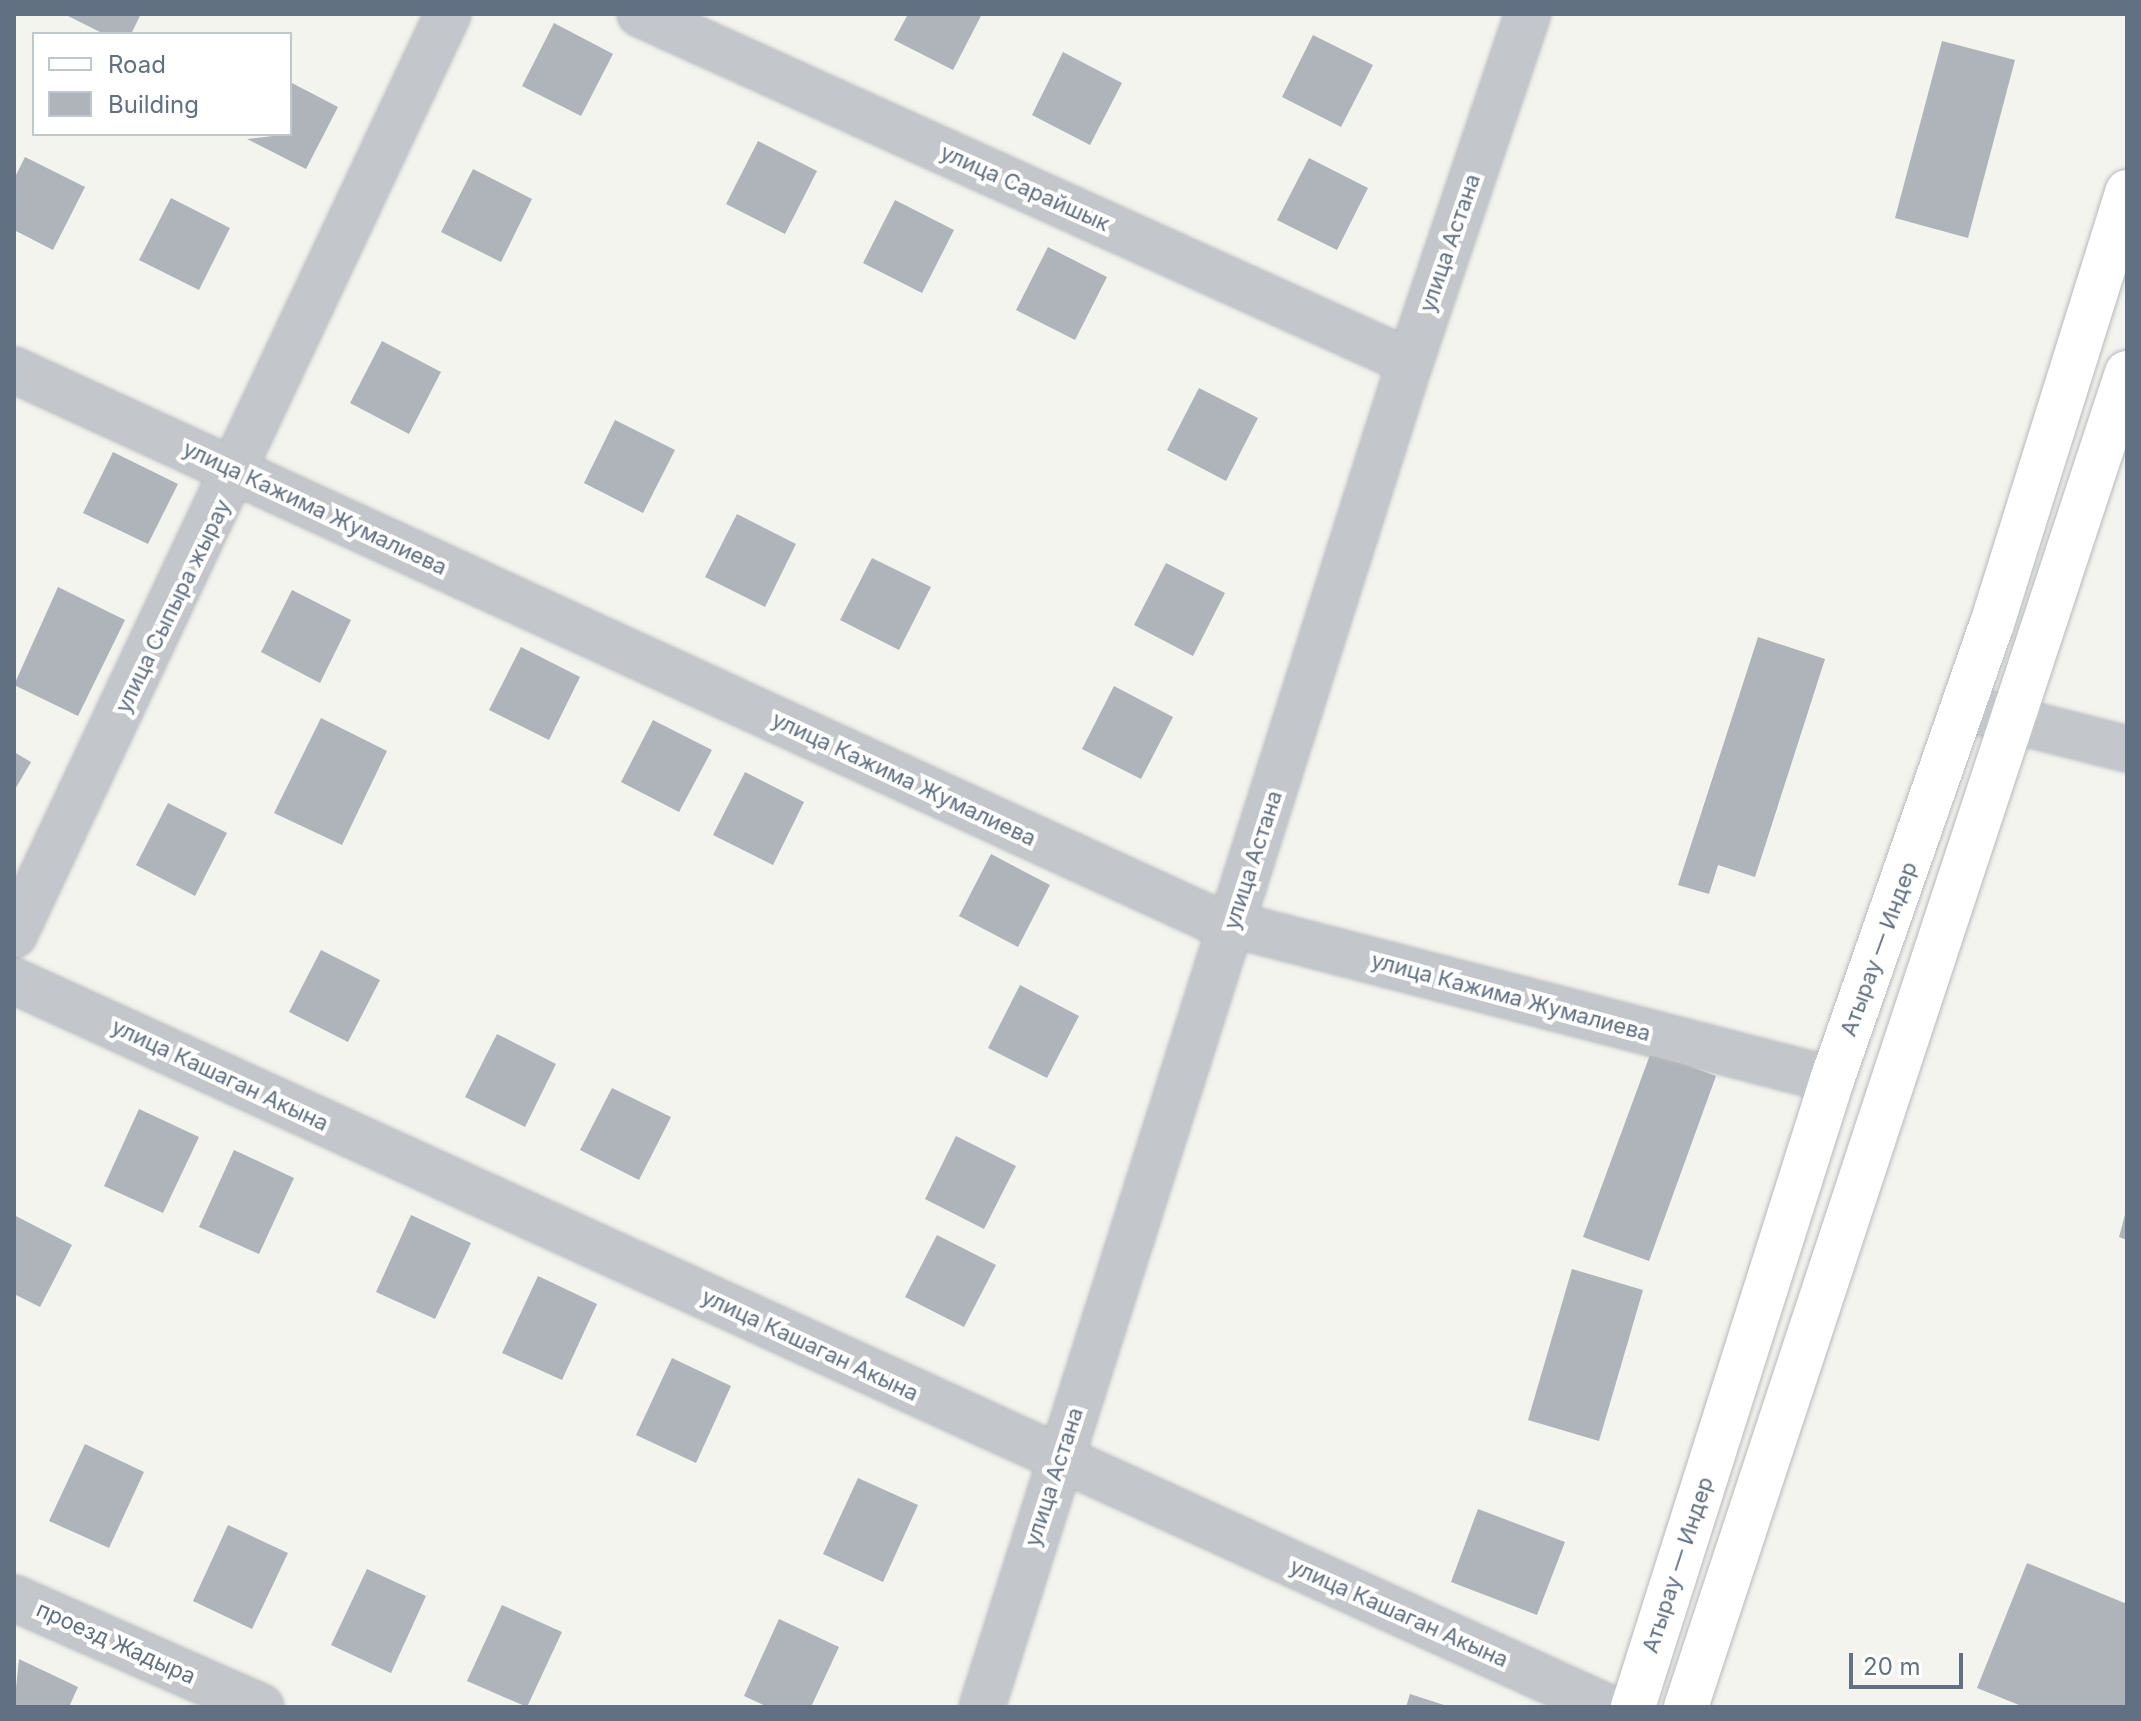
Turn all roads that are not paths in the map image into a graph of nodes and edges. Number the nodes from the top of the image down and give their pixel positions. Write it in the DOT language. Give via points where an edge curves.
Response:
graph roads {
  1 [pos="448,14"];
  2 [pos="640,14"];
  3 [pos="1528,14"];
  4 [pos="2127,192"];
  5 [pos="1410,362"];
  6 [pos="14,370"];
  7 [pos="2127,373"];
  8 [pos="237,473"];
  9 [pos="1965,708"];
  10 [pos="2011,719"];
  11 [pos="2127,749"];
  12 [pos="1232,925"];
  13 [pos="14,935"];
  14 [pos="14,981"];
  15 [pos="1832,1080"];
  16 [pos="1060,1459"];
  17 [pos="14,1598"];
  18 [pos="261,1707"];
  19 [pos="982,1707"];
  20 [pos="1606,1707"];
  21 [pos="1633,1707"];
  22 [pos="1686,1707"];
  1 -- 8 [label="street, улица Сыпыра жырау"];
  2 -- 5 [label="street, улица Сарайшык"];
  3 -- 5 [label="street, улица Астана"];
  4 -- 9 [label="main road, Атырау — Индер"];
  5 -- 12 [label="street, улица Астана"];
  6 -- 8 [label="street, улица Кажима Жумалиева"];
  7 -- 10 [label="main road"];
  8 -- 12 [label="street, улица Кажима Жумалиева"];
  8 -- 13 [label="street, улица Сыпыра жырау"];
  9 -- 10 [label="street"];
  9 -- 15 [label="main road, Атырау — Индер"];
  10 -- 11 [label="street"];
  10 -- 22 [label="main road"];
  12 -- 15 [label="street, улица Кажима Жумалиева"];
  12 -- 16 [label="street, улица Астана"];
  14 -- 16 [label="street, улица Кашаган Акына"];
  15 -- 21 [label="main road, Атырау — Индер"];
  16 -- 19 [label="street, улица Астана"];
  16 -- 20 [label="street, улица Кашаган Акына"];
  17 -- 18 [label="street, проезд Жадыра"];
}
